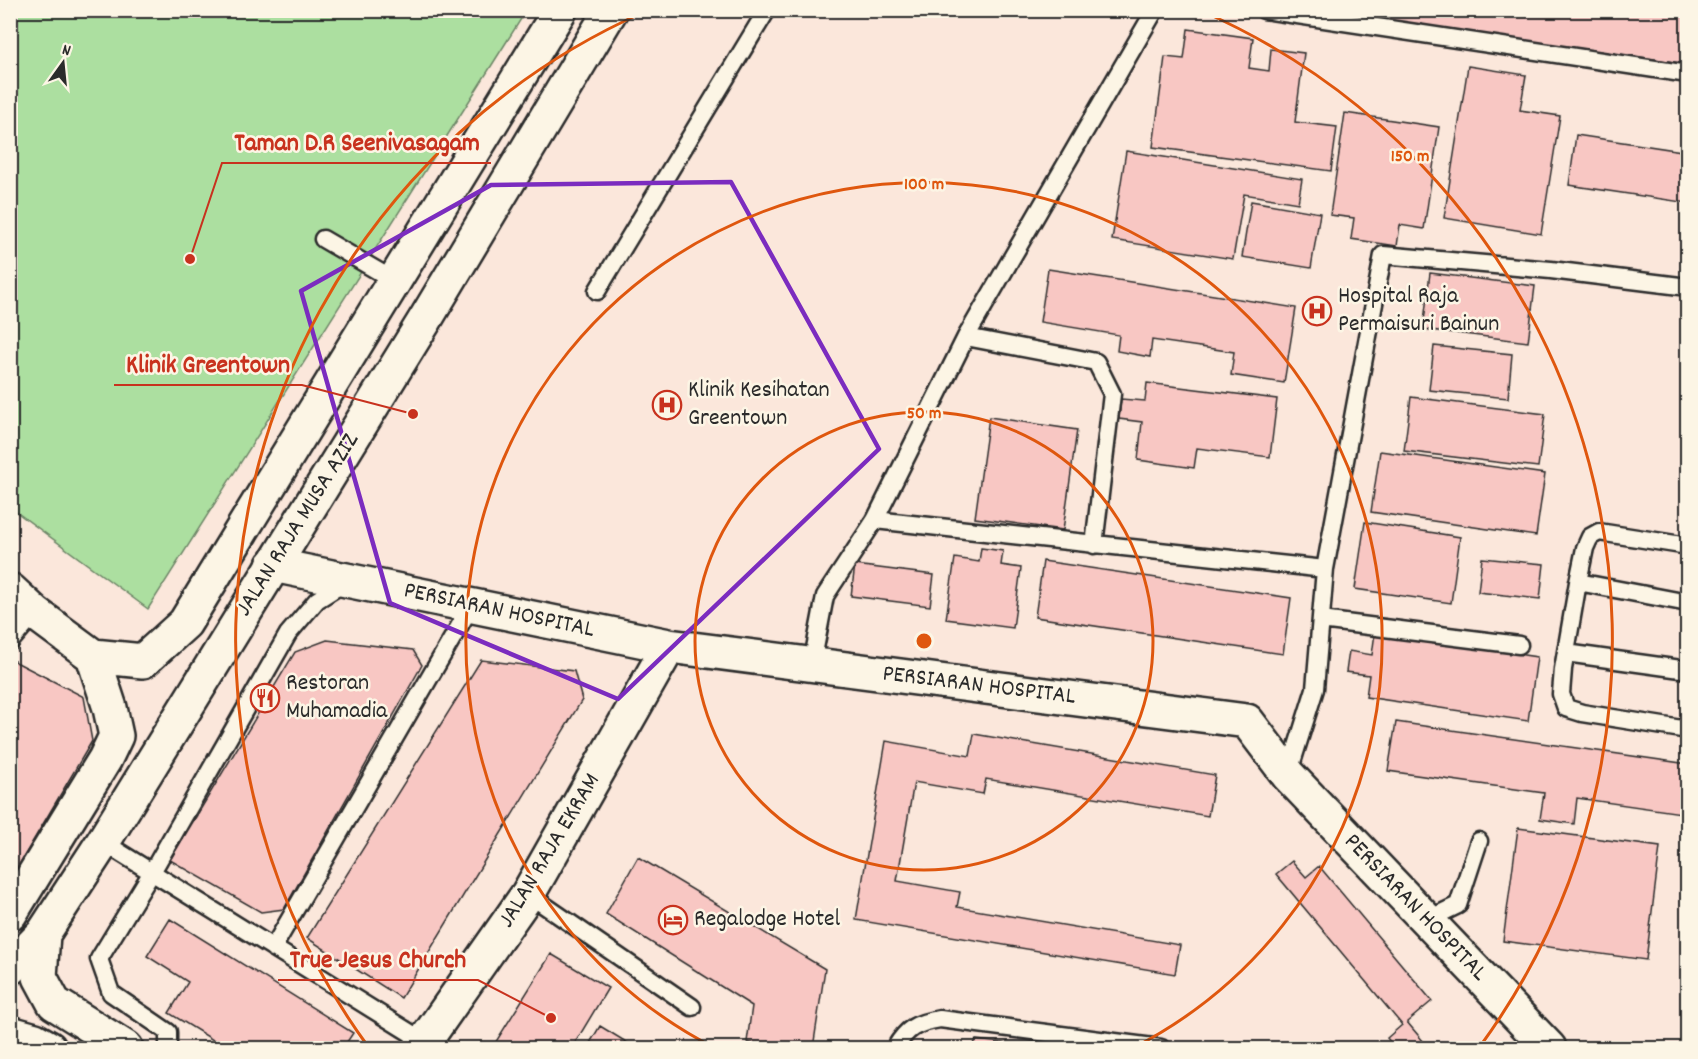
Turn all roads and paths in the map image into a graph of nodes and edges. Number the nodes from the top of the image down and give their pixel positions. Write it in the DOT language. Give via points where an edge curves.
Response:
graph roads {
  1 [pos="560,10"];
  2 [pos="611,10"];
  3 [pos="766,10"];
  4 [pos="1155,10"];
  5 [pos="1264,10"];
  6 [pos="1688,74"];
  7 [pos="323,239"];
  8 [pos="395,281"];
  9 [pos="1688,287"];
  10 [pos="597,291"];
  11 [pos="966,337"];
  12 [pos="874,520"];
  13 [pos="1094,545"];
  14 [pos="1688,546"];
  15 [pos="273,565"];
  16 [pos="1325,569"];
  17 [pos="349,580"];
  18 [pos="1578,582"];
  19 [pos="10,590"];
  20 [pos="1688,603"];
  21 [pos="471,606"];
  22 [pos="36,613"];
  23 [pos="1321,620"];
  24 [pos="10,642"];
  25 [pos="1520,645"];
  26 [pos="669,646"];
  27 [pos="1566,653"];
  28 [pos="93,656"];
  29 [pos="812,664"];
  30 [pos="1688,670"];
  31 [pos="1688,730"];
  32 [pos="1288,775"];
  33 [pos="1479,841"];
  34 [pos="103,842"];
  35 [pos="152,872"];
  36 [pos="528,894"];
  37 [pos="10,915"];
  38 [pos="1427,920"];
  39 [pos="43,934"];
  40 [pos="273,948"];
  41 [pos="10,968"];
  42 [pos="692,1007"];
  43 [pos="10,1033"];
  44 [pos="422,1045"];
  45 [pos="49,1048"];
  46 [pos="126,1048"];
  47 [pos="168,1048"];
  48 [pos="895,1048"];
  49 [pos="1161,1048"];
  50 [pos="1549,1048"];
  1 -- 8 [label="main road, JALAN RAJA MUSA AZIZ"];
  2 -- 15 [label="main road, JALAN RAJA MUSA AZIZ"];
  3 -- 10 [label="lane"];
  4 -- 11 [label="lane"];
  5 -- 6 [label="lane"];
  7 -- 8 [label="lane"];
  8 -- 28 [label="main road, JALAN RAJA MUSA AZIZ" via="185,623 142,661"];
  9 -- 16 [label="lane" via="1383,255"];
  11 -- 12 [label="lane"];
  11 -- 13 [label="lane" via="1096,362 1112,394"];
  12 -- 13 [label="lane"];
  12 -- 29 [label="lane" via="825,596"];
  13 -- 16 [label="lane"];
  14 -- 18 [label="lane" via="1599,532 1590,537 1585,548"];
  15 -- 17 [label="main road, PERSIARAN HOSPITAL"];
  15 -- 34 [label="main road, JALAN RAJA MUSA AZIZ"];
  16 -- 23 [label="lane"];
  17 -- 21 [label="main road, PERSIARAN HOSPITAL"];
  17 -- 35 [label="lane" via="317,600 288,634"];
  18 -- 20 [label="lane"];
  18 -- 27 [label="lane"];
  19 -- 22 [label="main road"];
  21 -- 26 [label="main road, PERSIARAN HOSPITAL"];
  21 -- 40 [label="lane"];
  22 -- 24 [label="lane"];
  22 -- 28 [label="main road"];
  23 -- 25 [label="lane"];
  23 -- 32 [label="lane" via="1315,689"];
  26 -- 29 [label="main road, PERSIARAN HOSPITAL"];
  26 -- 36 [label="main road, JALAN RAJA EKRAM"];
  27 -- 30 [label="lane"];
  27 -- 31 [label="lane" via="1561,694 1566,708"];
  28 -- 37 [label="main road" via="116,736"];
  29 -- 32 [label="main road, PERSIARAN HOSPITAL" via="1247,721"];
  32 -- 38 [label="main road, PERSIARAN HOSPITAL"];
  33 -- 38 [label="lane" via="1458,905"];
  34 -- 35 [label="lane"];
  34 -- 39 [label="main road, JALAN RAJA MUSA AZIZ"];
  35 -- 40 [label="lane"];
  35 -- 47 [label="lane" via="99,959 111,993 168,1032"];
  36 -- 42 [label="lane"];
  36 -- 44 [label="main road, JALAN RAJA EKRAM"];
  38 -- 50 [label="main road, PERSIARAN HOSPITAL"];
  39 -- 41 [label="main road, JALAN RAJA MUSA AZIZ"];
  39 -- 46 [label="main road" via="39,977 54,1004"];
  40 -- 44 [label="lane"];
  43 -- 45 [label="main road"];
  48 -- 49 [label="lane" via="904,1033 922,1022 940,1019"];
}
